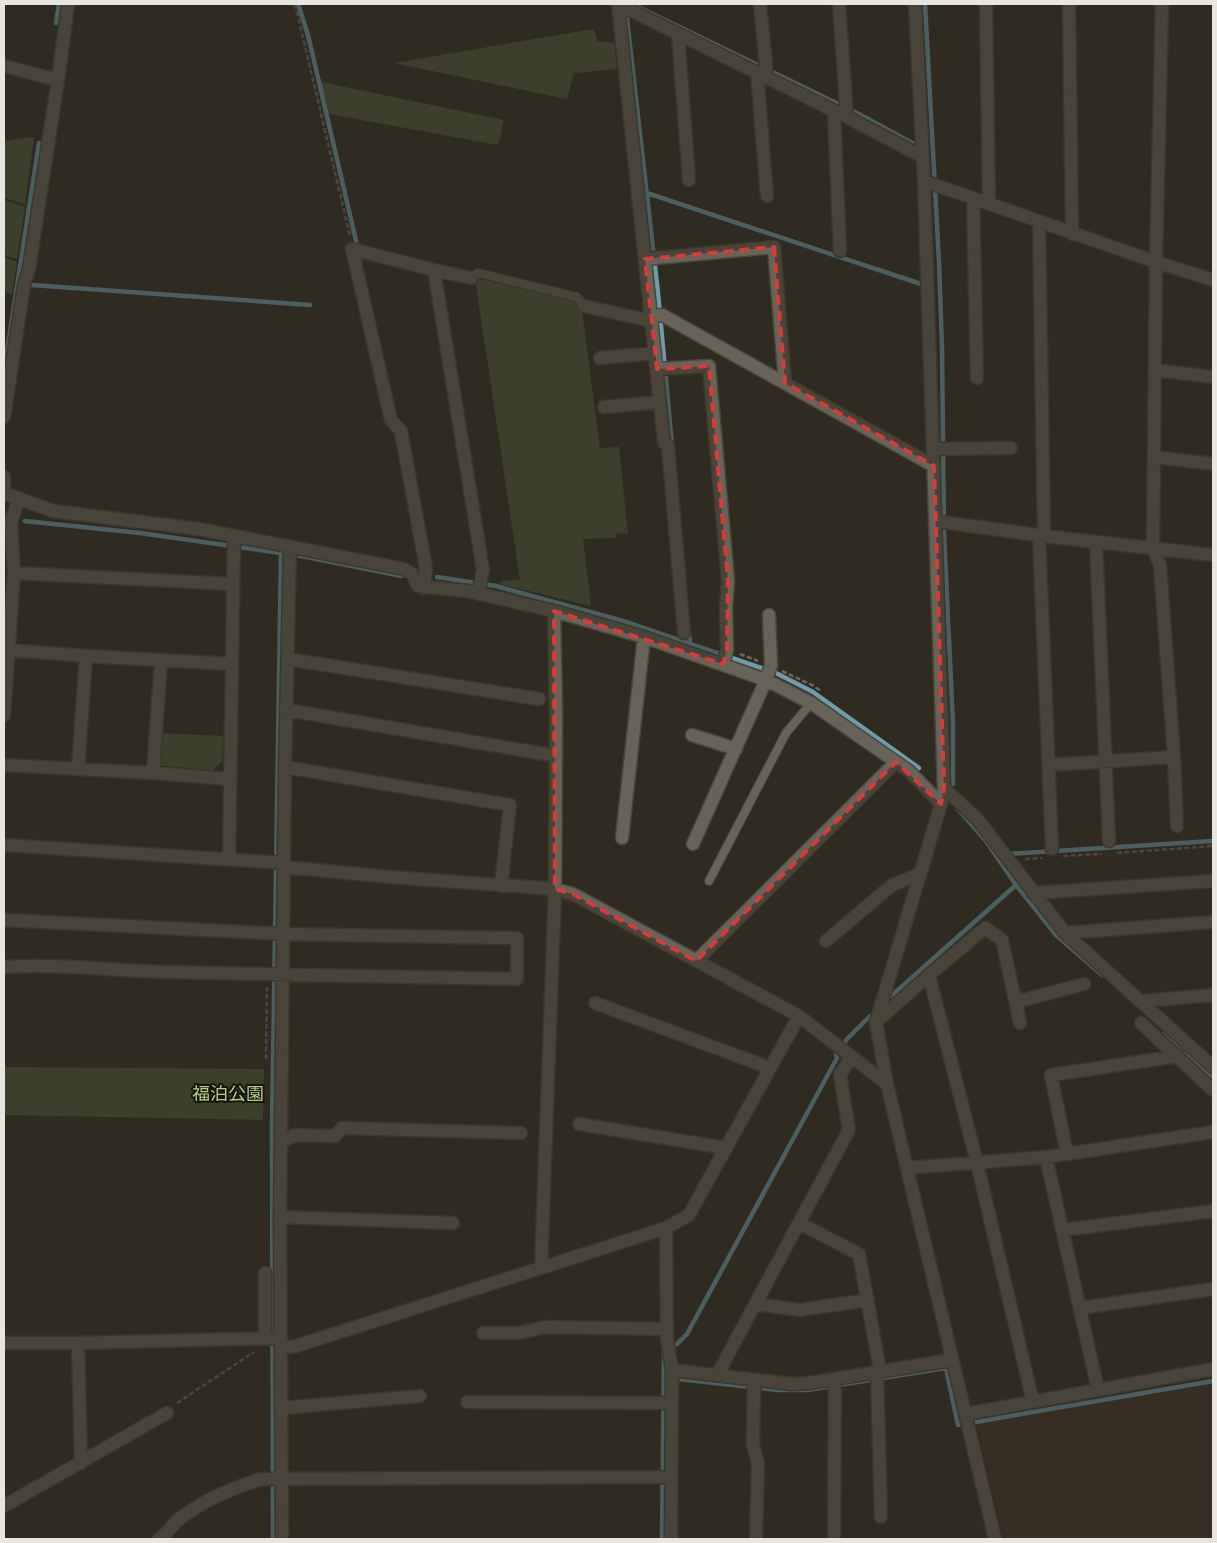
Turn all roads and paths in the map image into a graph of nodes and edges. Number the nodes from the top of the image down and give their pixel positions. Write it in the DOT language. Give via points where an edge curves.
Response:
graph roads {
  1 [pos="68,4"];
  2 [pos="295,4"];
  3 [pos="760,4"];
  4 [pos="839,4"];
  5 [pos="915,4"];
  6 [pos="986,4"];
  7 [pos="1068,4"];
  8 [pos="1162,4"];
  9 [pos="622,6"];
  10 [pos="678,34"];
  11 [pos="4,66"];
  12 [pos="764,71"];
  13 [pos="58,80"];
  14 [pos="844,112"];
  15 [pos="923,157"];
  16 [pos="689,180"];
  17 [pos="930,184"];
  18 [pos="767,196"];
  19 [pos="973,198"];
  20 [pos="988,204"];
  21 [pos="1039,222"];
  22 [pos="1072,234"];
  23 [pos="352,249"];
  24 [pos="840,251"];
  25 [pos="653,259"];
  26 [pos="1156,262"];
  27 [pos="434,270"];
  28 [pos="471,278"];
  29 [pos="1213,280"];
  30 [pos="584,306"];
  31 [pos="656,317"];
  32 [pos="655,353"];
  33 [pos="600,358"];
  34 [pos="663,369"];
  35 [pos="1155,370"];
  36 [pos="1213,377"];
  37 [pos="977,378"];
  38 [pos="785,383"];
  39 [pos="660,402"];
  40 [pos="604,407"];
  41 [pos="4,417"];
  42 [pos="1011,448"];
  43 [pos="940,449"];
  44 [pos="1154,457"];
  45 [pos="1213,464"];
  46 [pos="934,466"];
  47 [pos="4,477"];
  48 [pos="4,493"];
  49 [pos="19,498"];
  50 [pos="7,521"];
  51 [pos="941,522"];
  52 [pos="1041,535"];
  53 [pos="234,542"];
  54 [pos="1096,542"];
  55 [pos="1153,548"];
  56 [pos="290,552"];
  57 [pos="1213,555"];
  58 [pos="14,573"];
  59 [pos="233,584"];
  60 [pos="424,588"];
  61 [pos="478,591"];
  62 [pos="554,611"];
  63 [pos="769,615"];
  64 [pos="684,633"];
  65 [pos="644,637"];
  66 [pos="9,650"];
  67 [pos="86,656"];
  68 [pos="725,658"];
  69 [pos="288,659"];
  70 [pos="161,660"];
  71 [pos="232,664"];
  72 [pos="768,674"];
  73 [pos="539,699"];
  74 [pos="811,704"];
  75 [pos="287,710"];
  76 [pos="4,715"];
  77 [pos="692,735"];
  78 [pos="736,749"];
  79 [pos="545,754"];
  80 [pos="1174,757"];
  81 [pos="1106,761"];
  82 [pos="896,762"];
  83 [pos="4,765"];
  84 [pos="1048,765"];
  85 [pos="285,767"];
  86 [pos="78,769"];
  87 [pos="153,773"];
  88 [pos="230,779"];
  89 [pos="944,788"];
  90 [pos="941,804"];
  91 [pos="1176,826"];
  92 [pos="622,838"];
  93 [pos="1109,841"];
  94 [pos="694,844"];
  95 [pos="4,845"];
  96 [pos="1052,849"];
  97 [pos="229,859"];
  98 [pos="281,864"];
  99 [pos="920,874"];
  100 [pos="709,880"];
  101 [pos="1213,881"];
  102 [pos="501,886"];
  103 [pos="555,889"];
  104 [pos="1033,893"];
  105 [pos="4,920"];
  106 [pos="1213,922"];
  107 [pos="278,933"];
  108 [pos="1065,933"];
  109 [pos="826,941"];
  110 [pos="696,961"];
  111 [pos="4,968"];
  112 [pos="929,974"];
  113 [pos="277,975"];
  114 [pos="1084,984"];
  115 [pos="1213,995"];
  116 [pos="1142,1001"];
  117 [pos="1016,1002"];
  118 [pos="595,1003"];
  119 [pos="799,1016"];
  120 [pos="876,1022"];
  121 [pos="1020,1022"];
  122 [pos="1141,1023"];
  123 [pos="844,1051"];
  124 [pos="1178,1056"];
  125 [pos="770,1068"];
  126 [pos="1209,1070"];
  127 [pos="887,1084"];
  128 [pos="1213,1090"];
  129 [pos="579,1124"];
  130 [pos="1213,1132"];
  131 [pos="521,1133"];
  132 [pos="281,1144"];
  133 [pos="726,1148"];
  134 [pos="1067,1154"];
  135 [pos="1046,1157"];
  136 [pos="977,1163"];
  137 [pos="907,1168"];
  138 [pos="1213,1211"];
  139 [pos="280,1218"];
  140 [pos="453,1223"];
  141 [pos="799,1223"];
  142 [pos="666,1228"];
  143 [pos="1062,1230"];
  144 [pos="541,1268"];
  145 [pos="265,1273"];
  146 [pos="1213,1289"];
  147 [pos="868,1300"];
  148 [pos="755,1304"];
  149 [pos="1080,1308"];
  150 [pos="667,1329"];
  151 [pos="483,1333"];
  152 [pos="274,1340"];
  153 [pos="4,1343"];
  154 [pos="78,1343"];
  155 [pos="258,1350"];
  156 [pos="952,1360"];
  157 [pos="1213,1369"];
  158 [pos="672,1370"];
  159 [pos="717,1374"];
  160 [pos="878,1376"];
  161 [pos="835,1384"];
  162 [pos="754,1385"];
  163 [pos="1098,1390"];
  164 [pos="420,1396"];
  165 [pos="467,1402"];
  166 [pos="667,1402"];
  167 [pos="1033,1402"];
  168 [pos="282,1408"];
  169 [pos="167,1413"];
  170 [pos="966,1414"];
  171 [pos="81,1463"];
  172 [pos="666,1477"];
  173 [pos="276,1478"];
  174 [pos="4,1506"];
  175 [pos="881,1517"];
  176 [pos="159,1539"];
  177 [pos="282,1539"];
  178 [pos="670,1539"];
  179 [pos="756,1539"];
  180 [pos="834,1539"];
  181 [pos="995,1539"];
  1 -- 13 [label="street"];
  2 -- 23 [label="path"];
  3 -- 12 [label="street"];
  4 -- 14 [label="street"];
  5 -- 15 [label="street"];
  6 -- 20 [label="street"];
  7 -- 22 [label="street"];
  8 -- 26 [label="street"];
  9 -- 10 [label="street"];
  9 -- 25 [label="street"];
  10 -- 12 [label="street"];
  10 -- 16 [label="street"];
  11 -- 13 [label="street"];
  12 -- 14 [label="street"];
  12 -- 18 [label="street"];
  13 -- 41 [label="street"];
  14 -- 15 [label="street"];
  14 -- 24 [label="street"];
  15 -- 17 [label="street"];
  17 -- 19 [label="street"];
  17 -- 43 [label="street"];
  19 -- 20 [label="street"];
  19 -- 37 [label="street"];
  20 -- 21 [label="street"];
  21 -- 22 [label="street"];
  21 -- 52 [label="street"];
  22 -- 26 [label="street"];
  23 -- 27 [label="street"];
  23 -- 60 [label="street" via="391,420 401,431 426,568"];
  25 -- 31 [label="street"];
  25 -- 38 [label="street" via="774,247"];
  26 -- 29 [label="street"];
  26 -- 35 [label="street"];
  27 -- 28 [label="street"];
  27 -- 61 [label="street" via="483,570"];
  28 -- 30 [label="lane" via="478,273 577,297"];
  30 -- 31 [label="street"];
  31 -- 32 [label="street"];
  31 -- 38 [label="street"];
  32 -- 33 [label="street"];
  32 -- 34 [label="street"];
  34 -- 39 [label="street"];
  34 -- 68 [label="street" via="709,366 728,581"];
  35 -- 36 [label="street"];
  35 -- 44 [label="street"];
  38 -- 46 [label="street"];
  39 -- 40 [label="street"];
  39 -- 64 [label="street" via="664,442 668,446"];
  42 -- 43 [label="street"];
  43 -- 46 [label="street"];
  44 -- 45 [label="street"];
  44 -- 55 [label="street"];
  46 -- 51 [label="street"];
  47 -- 48 [label="street"];
  48 -- 49 [label="street"];
  49 -- 50 [label="street"];
  49 -- 53 [label="street" via="53,511 199,529"];
  50 -- 58 [label="street"];
  51 -- 52 [label="street"];
  51 -- 89 [label="street"];
  52 -- 54 [label="street"];
  52 -- 84 [label="street"];
  53 -- 56 [label="street"];
  53 -- 59 [label="street"];
  54 -- 55 [label="street"];
  54 -- 81 [label="street"];
  55 -- 57 [label="street"];
  55 -- 80 [label="street" via="1160,565"];
  56 -- 60 [label="street" via="404,569 412,574 418,586"];
  56 -- 69 [label="street"];
  58 -- 59 [label="street"];
  58 -- 66 [label="street"];
  59 -- 71 [label="street"];
  60 -- 61 [label="street"];
  61 -- 62 [label="street"];
  62 -- 65 [label="street"];
  62 -- 103 [label="street"];
  63 -- 72 [label="street"];
  65 -- 68 [label="street"];
  65 -- 92 [label="street"];
  66 -- 67 [label="street"];
  66 -- 76 [label="street"];
  67 -- 70 [label="street"];
  67 -- 86 [label="street"];
  68 -- 72 [label="street"];
  69 -- 73 [label="street"];
  69 -- 75 [label="street"];
  70 -- 71 [label="street"];
  70 -- 87 [label="street"];
  71 -- 88 [label="street"];
  72 -- 74 [label="street"];
  72 -- 78 [label="street"];
  74 -- 82 [label="street"];
  74 -- 100 [label="lane" via="786,733"];
  75 -- 79 [label="street"];
  75 -- 85 [label="street"];
  77 -- 78 [label="street"];
  78 -- 94 [label="street"];
  80 -- 81 [label="street"];
  80 -- 91 [label="street"];
  81 -- 84 [label="street"];
  81 -- 93 [label="street"];
  82 -- 90 [label="street"];
  82 -- 110 [label="street"];
  83 -- 86 [label="street"];
  84 -- 96 [label="street"];
  85 -- 98 [label="street"];
  85 -- 102 [label="street" via="510,805"];
  86 -- 87 [label="street"];
  87 -- 88 [label="street"];
  88 -- 97 [label="street"];
  89 -- 90 [label="street"];
  89 -- 104 [label="street" via="978,820"];
  90 -- 99 [label="street"];
  95 -- 97 [label="street"];
  97 -- 98 [label="street"];
  98 -- 102 [label="street"];
  98 -- 107 [label="street"];
  99 -- 109 [label="street" via="892,885"];
  99 -- 120 [label="street"];
  101 -- 104 [label="street"];
  102 -- 103 [label="street"];
  103 -- 110 [label="street" via="573,894"];
  103 -- 144 [label="street"];
  104 -- 108 [label="street"];
  105 -- 107 [label="street"];
  106 -- 108 [label="street"];
  107 -- 113 [label="street"];
  107 -- 113 [label="street" via="517,938 517,979"];
  108 -- 116 [label="street"];
  110 -- 119 [label="street"];
  111 -- 113 [label="street" via="28,965"];
  112 -- 117 [label="street" via="984,928 1002,940"];
  112 -- 120 [label="street"];
  112 -- 136 [label="street"];
  113 -- 132 [label="street"];
  114 -- 117 [label="street"];
  115 -- 116 [label="street"];
  116 -- 126 [label="street"];
  117 -- 121 [label="street"];
  118 -- 125 [label="street"];
  119 -- 123 [label="street"];
  119 -- 125 [label="street"];
  120 -- 127 [label="street"];
  122 -- 124 [label="street"];
  123 -- 127 [label="street"];
  123 -- 141 [label="street" via="840,1075 849,1130"];
  124 -- 126 [label="street"];
  124 -- 134 [label="street" via="1051,1074"];
  125 -- 133 [label="street"];
  126 -- 128 [label="street"];
  127 -- 137 [label="street"];
  129 -- 133 [label="street"];
  130 -- 134 [label="street"];
  131 -- 132 [label="street" via="342,1128 335,1136 294,1135"];
  132 -- 139 [label="street"];
  133 -- 142 [label="street" via="689,1215"];
  134 -- 135 [label="street"];
  135 -- 136 [label="street"];
  135 -- 143 [label="street"];
  136 -- 137 [label="street"];
  136 -- 167 [label="street"];
  137 -- 156 [label="street"];
  138 -- 143 [label="street"];
  139 -- 140 [label="street"];
  139 -- 152 [label="street"];
  141 -- 147 [label="street" via="859,1254"];
  141 -- 148 [label="street"];
  142 -- 144 [label="street"];
  142 -- 150 [label="street"];
  143 -- 149 [label="street"];
  144 -- 152 [label="street" via="296,1346"];
  145 -- 152 [label="street"];
  146 -- 149 [label="street"];
  147 -- 148 [label="street" via="800,1310"];
  147 -- 160 [label="street"];
  148 -- 159 [label="street"];
  149 -- 163 [label="street"];
  150 -- 151 [label="street" via="545,1327 519,1333"];
  150 -- 158 [label="street"];
  152 -- 154 [label="street"];
  152 -- 168 [label="street"];
  153 -- 154 [label="street"];
  154 -- 171 [label="street"];
  155 -- 169 [label="path"];
  156 -- 160 [label="street"];
  156 -- 170 [label="street"];
  157 -- 163 [label="street"];
  158 -- 159 [label="street"];
  158 -- 166 [label="street"];
  159 -- 162 [label="street"];
  160 -- 161 [label="street"];
  160 -- 175 [label="street"];
  161 -- 162 [label="street"];
  161 -- 180 [label="street"];
  162 -- 179 [label="street" via="753,1444 758,1464"];
  163 -- 167 [label="street"];
  164 -- 168 [label="street"];
  165 -- 166 [label="street"];
  166 -- 172 [label="street"];
  167 -- 170 [label="street"];
  168 -- 173 [label="street"];
  169 -- 171 [label="street"];
  170 -- 181 [label="street"];
  171 -- 174 [label="street"];
  172 -- 173 [label="street"];
  172 -- 178 [label="street"];
  173 -- 176 [label="street" via="246,1484 210,1500 178,1520"];
  173 -- 177 [label="street"];
}
